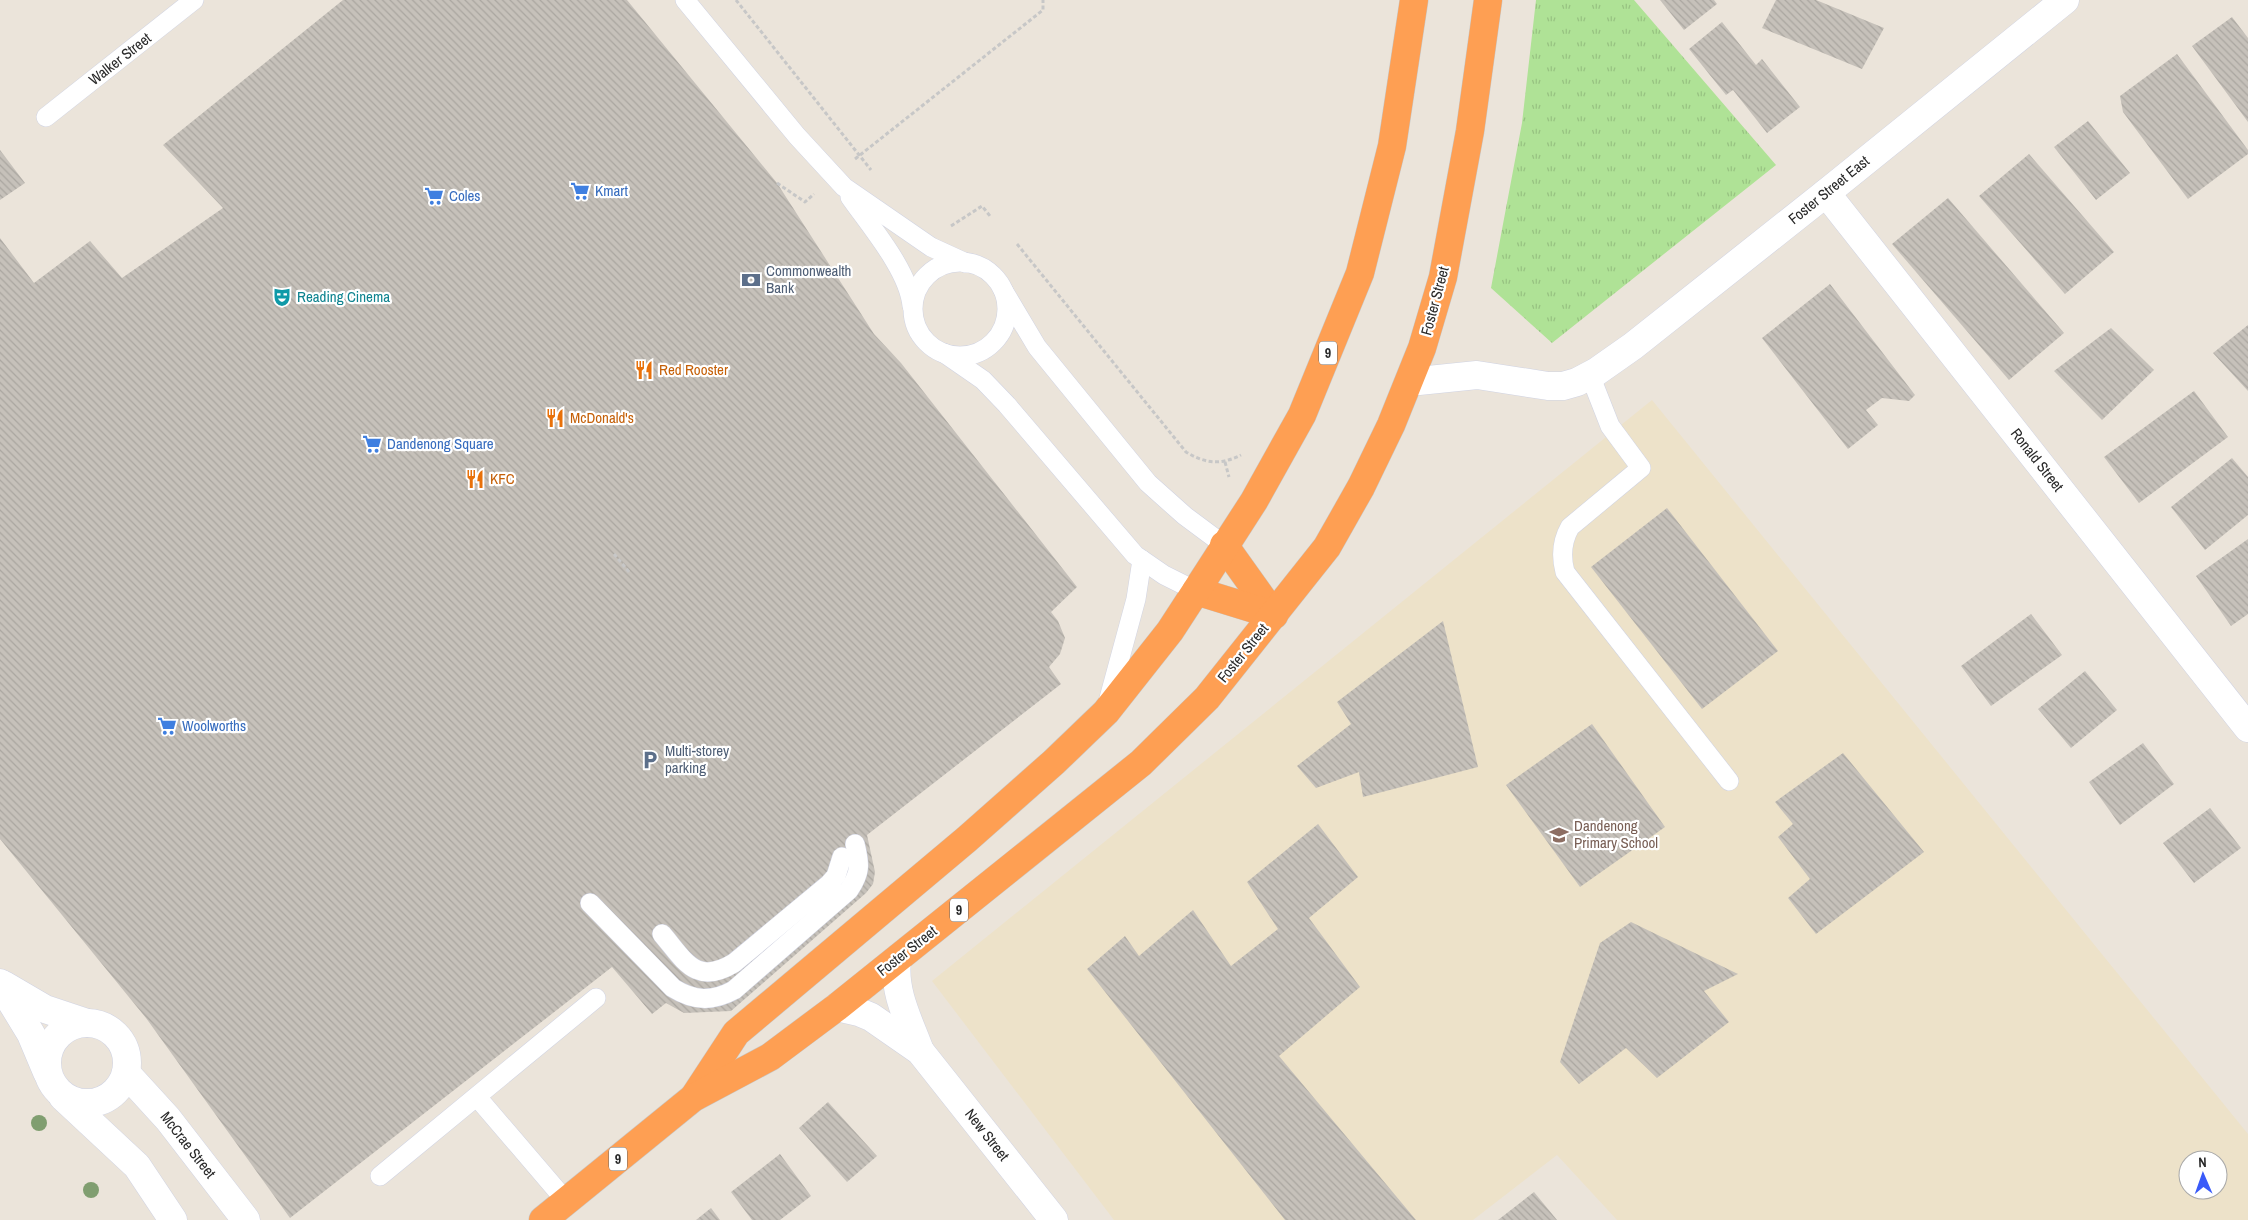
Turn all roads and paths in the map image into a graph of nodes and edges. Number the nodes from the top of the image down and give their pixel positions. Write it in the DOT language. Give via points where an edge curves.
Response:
graph roads {
  1 [pos="194,0"];
  2 [pos="685,0"];
  3 [pos="736,0"];
  4 [pos="1043,0"];
  5 [pos="1414,0"];
  6 [pos="1488,0"];
  7 [pos="2065,0"];
  8 [pos="46,117"];
  9 [pos="859,156"];
  10 [pos="876,177"];
  11 [pos="839,182"];
  12 [pos="778,183"];
  13 [pos="1826,192"];
  14 [pos="990,216"];
  15 [pos="946,227"];
  16 [pos="1017,244"];
  17 [pos="966,263"];
  18 [pos="1003,290"];
  19 [pos="913,312"];
  20 [pos="944,353"];
  21 [pos="1590,375"];
  22 [pos="1409,382"];
  23 [pos="1246,451"];
  24 [pos="1225,462"];
  25 [pos="1229,477"];
  26 [pos="1224,545"];
  27 [pos="614,554"];
  28 [pos="1142,560"];
  29 [pos="629,572"];
  30 [pos="1196,591"];
  31 [pos="1274,615"];
  32 [pos="1106,712"];
  33 [pos="2248,728"];
  34 [pos="1729,782"];
  35 [pos="590,903"];
  36 [pos="662,934"];
  37 [pos="897,960"];
  38 [pos="0,983"];
  39 [pos="596,998"];
  40 [pos="836,1007"];
  41 [pos="87,1022"];
  42 [pos="920,1051"];
  43 [pos="126,1073"];
  44 [pos="53,1083"];
  45 [pos="477,1097"];
  46 [pos="693,1098"];
  47 [pos="380,1176"];
  48 [pos="566,1201"];
  49 [pos="173,1220"];
  50 [pos="246,1220"];
  51 [pos="543,1220"];
  52 [pos="1054,1220"];
  1 -- 8 [label="lane, Walker Street"];
  2 -- 11 [label="lane"];
  3 -- 9 [label="path"];
  4 -- 9 [label="path" via="1043,10"];
  5 -- 26 [label="highway, Foster Street / 9" via="1392,146 1360,273 1302,416 1254,501"];
  6 -- 22 [label="highway, Foster Street / 9" via="1470,131 1443,277"];
  7 -- 13 [label="street, Foster Street East"];
  9 -- 10 [label="path"];
  9 -- 11 [label="path"];
  11 -- 12 [label="path" via="805,202"];
  11 -- 17 [label="lane" via="931,247"];
  11 -- 19 [label="lane" via="901,270 909,287"];
  13 -- 21 [label="street, Foster Street East" via="1633,346"];
  13 -- 33 [label="street, Ronald Street"];
  14 -- 15 [label="path" via="982,206"];
  16 -- 24 [label="path" via="1186,452 1203,461"];
  17 -- 18 [label="lane" via="986,270"];
  17 -- 19 [label="lane" via="943,265 924,278 914,297"];
  18 -- 20 [label="lane" via="1006,320 994,341 975,354 959,356"];
  18 -- 26 [label="lane" via="1037,347 1148,484"];
  19 -- 20 [label="lane" via="922,337 935,350"];
  20 -- 28 [label="lane" via="982,380 1007,405"];
  21 -- 22 [label="street, Foster Street East" via="1577,382 1557,386 1476,375"];
  21 -- 34 [label="lane" via="1610,426 1641,468 1570,527 1562,553 1565,572"];
  22 -- 31 [label="highway, Foster Street / 9" via="1361,487 1327,547"];
  23 -- 24 [label="path"];
  24 -- 25 [label="path"];
  26 -- 30 [label="highway, Foster Street / 9"];
  26 -- 31 [label="highway"];
  27 -- 29 [label="path"];
  28 -- 30 [label="lane"];
  28 -- 32 [label="lane" via="1136,599"];
  30 -- 31 [label="highway"];
  30 -- 32 [label="highway, Foster Street / 9"];
  31 -- 37 [label="highway, Foster Street / 9" via="1208,698 1141,763"];
  32 -- 46 [label="highway, Foster Street / 9" via="967,839 736,1033"];
  35 -- 36 [label="lane" via="660,977 684,995 698,999 722,996 734,990 849,890 860,868 848,851 830,884 722,971 701,973 693,970"];
  37 -- 40 [label="highway, Foster Street / 9"];
  37 -- 42 [label="street, New Street" via="899,996"];
  38 -- 41 [label="street" via="45,1009"];
  38 -- 44 [label="street" via="31,1034"];
  39 -- 45 [label="lane"];
  40 -- 42 [label="street, New Street" via="871,1017"];
  40 -- 46 [label="highway, Foster Street / 9" via="770,1057"];
  41 -- 43 [label="street" via="102,1026 122,1042 127,1058"];
  41 -- 44 [label="street" via="71,1026 52,1043 47,1059"];
  42 -- 52 [label="street, New Street"];
  43 -- 44 [label="street" via="119,1088 98,1102 73,1101"];
  43 -- 50 [label="street, McCrae Street" via="168,1119"];
  44 -- 49 [label="street" via="137,1166"];
  45 -- 47 [label="lane"];
  45 -- 48 [label="lane"];
  46 -- 48 [label="highway, Foster Street / 9"];
  48 -- 51 [label="highway, Foster Street / 9"];
}
